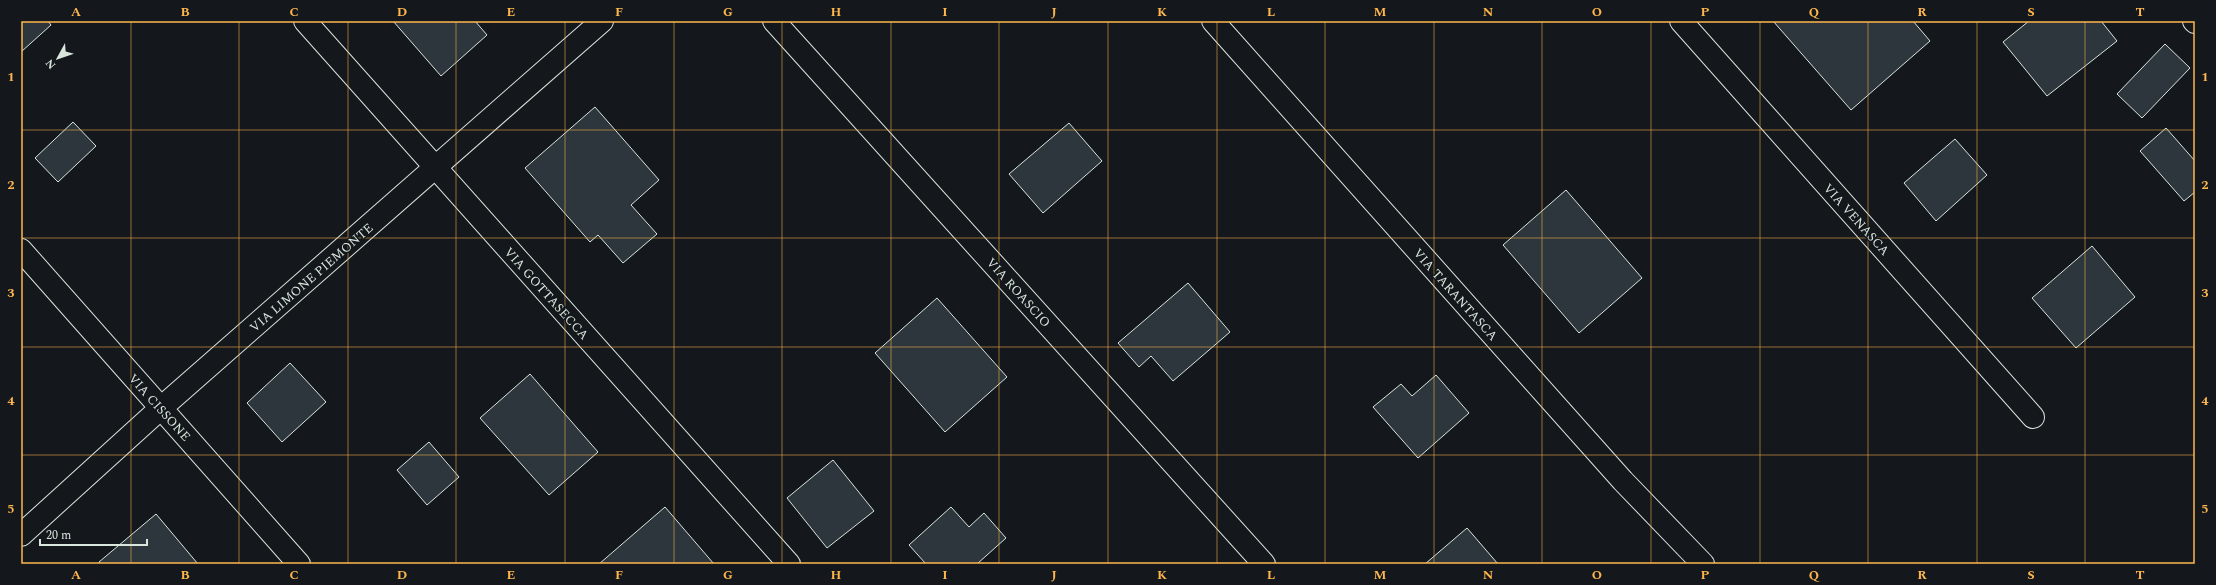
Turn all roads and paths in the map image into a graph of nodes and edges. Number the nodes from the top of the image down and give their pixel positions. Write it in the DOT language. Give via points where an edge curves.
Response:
graph roads {
  1 [pos="305,21"];
  2 [pos="602,21"];
  3 [pos="774,21"];
  4 [pos="1212,21"];
  5 [pos="1681,21"];
  6 [pos="436,168"];
  7 [pos="21,250"];
  8 [pos="161,408"];
  9 [pos="2033,417"];
  10 [pos="21,535"];
  11 [pos="299,564"];
  12 [pos="789,564"];
  13 [pos="1264,564"];
  14 [pos="1703,564"];
  1 -- 6 [label="street, VIA GOTTASECCA"];
  2 -- 6 [label="street, VIA LIMONE PIEMONTE"];
  3 -- 13 [label="street, VIA ROASCIO"];
  4 -- 14 [label="street, VIA TARANTASCA" via="1623,481"];
  5 -- 9 [label="street, VIA VENASCA"];
  6 -- 8 [label="street, VIA LIMONE PIEMONTE"];
  6 -- 12 [label="street, VIA GOTTASECCA"];
  7 -- 8 [label="street, VIA CISSONE"];
  8 -- 10 [label="street, VIA LIMONE PIEMONTE"];
  8 -- 11 [label="street, VIA CISSONE"];
}
